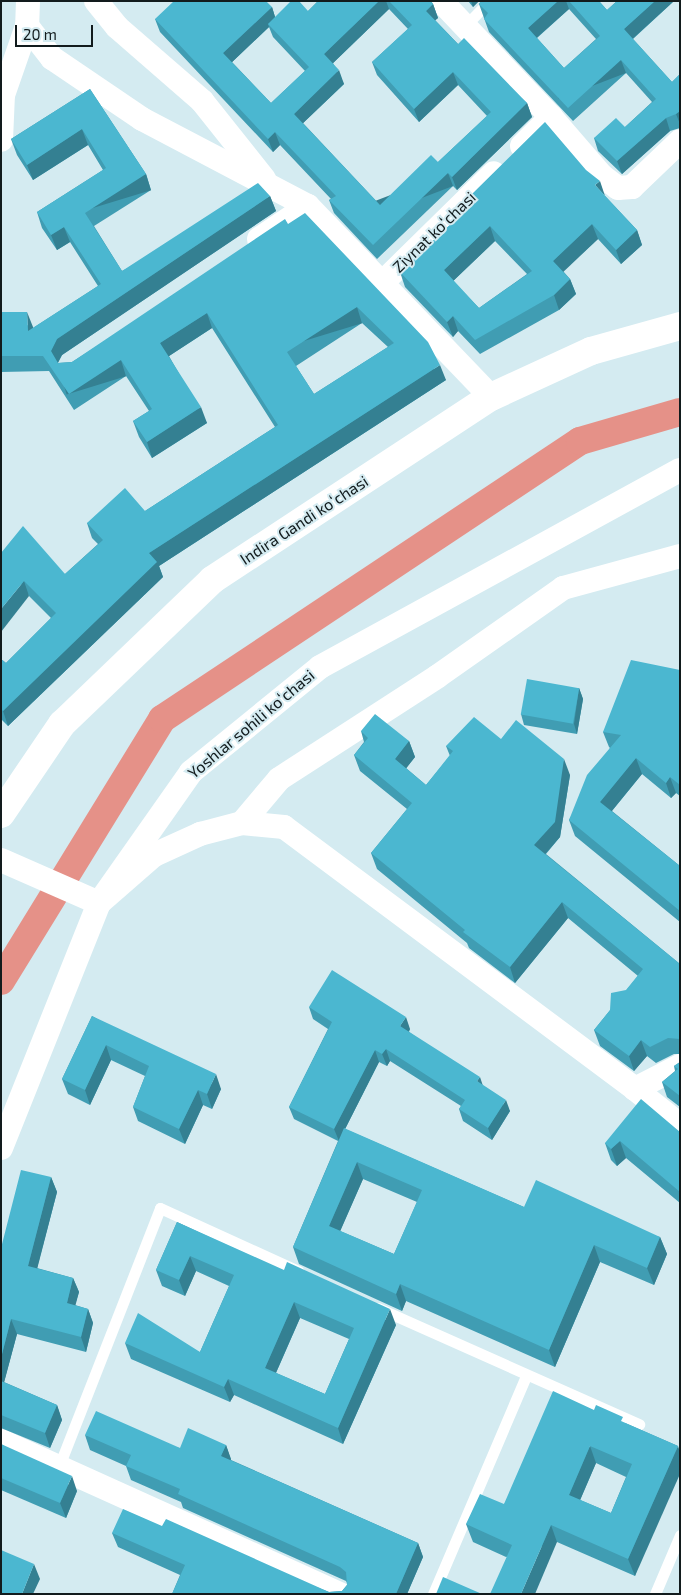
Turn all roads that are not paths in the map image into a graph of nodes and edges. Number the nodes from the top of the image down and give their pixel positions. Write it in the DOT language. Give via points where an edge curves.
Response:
graph roads {
  1 [pos="28,1"];
  2 [pos="96,1"];
  3 [pos="441,1"];
  4 [pos="489,1"];
  5 [pos="27,26"];
  6 [pos="465,26"];
  7 [pos="551,117"];
  8 [pos="1,140"];
  9 [pos="680,141"];
  10 [pos="275,192"];
  11 [pos="308,206"];
  12 [pos="242,250"];
  13 [pos="381,284"];
  14 [pos="680,326"];
  15 [pos="491,397"];
  16 [pos="680,470"];
  17 [pos="680,556"];
  18 [pos="1,814"];
  19 [pos="242,823"];
  20 [pos="6,862"];
  21 [pos="99,903"];
  22 [pos="680,1066"];
  23 [pos="635,1089"];
  24 [pos="680,1126"];
  25 [pos="1,1148"];
  26 [pos="311,1278"];
  27 [pos="365,1302"];
  28 [pos="526,1376"];
  29 [pos="639,1424"];
  30 [pos="1,1441"];
  31 [pos="59,1466"];
  32 [pos="680,1535"];
  33 [pos="340,1594"];
  34 [pos="433,1594"];
  35 [pos="655,1594"];
  1 -- 5 [label="street"];
  2 -- 10 [label="street" via="117,27 202,101"];
  3 -- 6 [label="street"];
  4 -- 6 [label="lane"];
  5 -- 8 [label="street" via="3,95"];
  5 -- 10 [label="street" via="52,58 142,119"];
  6 -- 7 [label="street"];
  7 -- 9 [label="street" via="602,176 618,188 632,187"];
  7 -- 13 [label="street, Ziynat koʻchasi"];
  10 -- 11 [label="street"];
  11 -- 12 [label="street"];
  11 -- 13 [label="street"];
  13 -- 15 [label="street"];
  14 -- 15 [label="street, Indira Gandi koʻchasi" via="591,351"];
  15 -- 18 [label="street, Indira Gandi koʻchasi" via="212,580 62,724"];
  16 -- 21 [label="street, Yoshlar sohili koʻchasi" via="662,476 320,667 190,772"];
  17 -- 19 [label="street" via="563,588 438,676 279,780"];
  19 -- 21 [label="street" via="200,834 154,855"];
  19 -- 23 [label="street" via="284,827"];
  20 -- 21 [label="street"];
  21 -- 25 [label="street, Yoshlar sohili koʻchasi"];
  22 -- 23 [label="street"];
  23 -- 24 [label="street"];
  26 -- 31 [label="lane" via="160,1208"];
  27 -- 28 [label="lane"];
  28 -- 29 [label="lane"];
  28 -- 34 [label="lane"];
  30 -- 31 [label="street"];
  31 -- 33 [label="street"];
  32 -- 35 [label="lane"];
}
